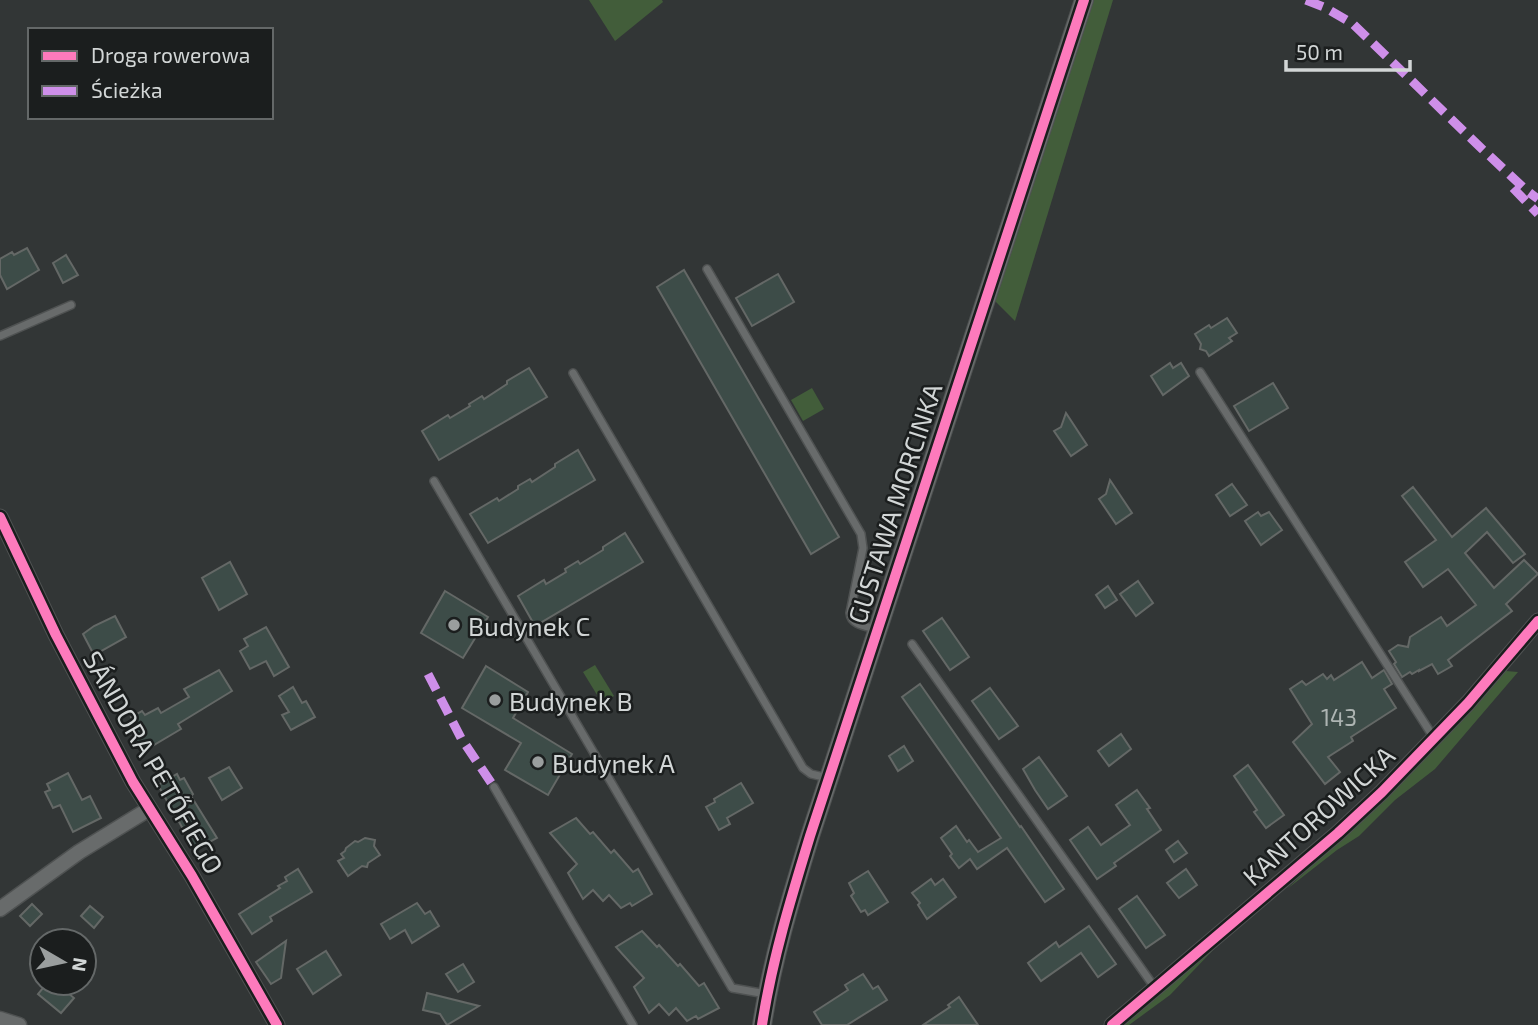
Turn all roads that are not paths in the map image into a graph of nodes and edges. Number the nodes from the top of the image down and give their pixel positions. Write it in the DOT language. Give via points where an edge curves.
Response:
graph roads {
  1 [pos="1084,0"];
  2 [pos="707,269"];
  3 [pos="71,305"];
  4 [pos="0,336"];
  5 [pos="1200,372"];
  6 [pos="573,373"];
  7 [pos="434,481"];
  8 [pos="0,517"];
  9 [pos="1538,621"];
  10 [pos="876,629"];
  11 [pos="912,644"];
  12 [pos="1434,738"];
  13 [pos="828,778"];
  14 [pos="494,788"];
  15 [pos="149,810"];
  16 [pos="0,908"];
  17 [pos="1155,988"];
  18 [pos="767,994"];
  19 [pos="0,1018"];
  20 [pos="19,1025"];
  21 [pos="277,1025"];
  22 [pos="634,1025"];
  23 [pos="762,1025"];
  24 [pos="1112,1025"];
  1 -- 10 [label="street, GUSTAWA MORCINKA"];
  2 -- 10 [label="lane" via="861,534 863,548 850,619"];
  3 -- 4 [label="lane"];
  5 -- 12 [label="lane"];
  6 -- 13 [label="lane" via="803,768"];
  7 -- 18 [label="lane" via="732,988"];
  8 -- 15 [label="street, SÁNDORA PETŐFIEGO" via="56,635"];
  9 -- 12 [label="street, KANTOROWICKA"];
  10 -- 13 [label="street, GUSTAWA MORCINKA"];
  11 -- 17 [label="lane"];
  12 -- 17 [label="street, KANTOROWICKA" via="1338,833"];
  13 -- 18 [label="street, GUSTAWA MORCINKA" via="784,919"];
  14 -- 22 [label="lane"];
  15 -- 16 [label="street"];
  15 -- 21 [label="street, SÁNDORA PETŐFIEGO"];
  17 -- 24 [label="street, KANTOROWICKA"];
  18 -- 23 [label="street, GUSTAWA MORCINKA"];
  19 -- 20 [label="street"];
}
